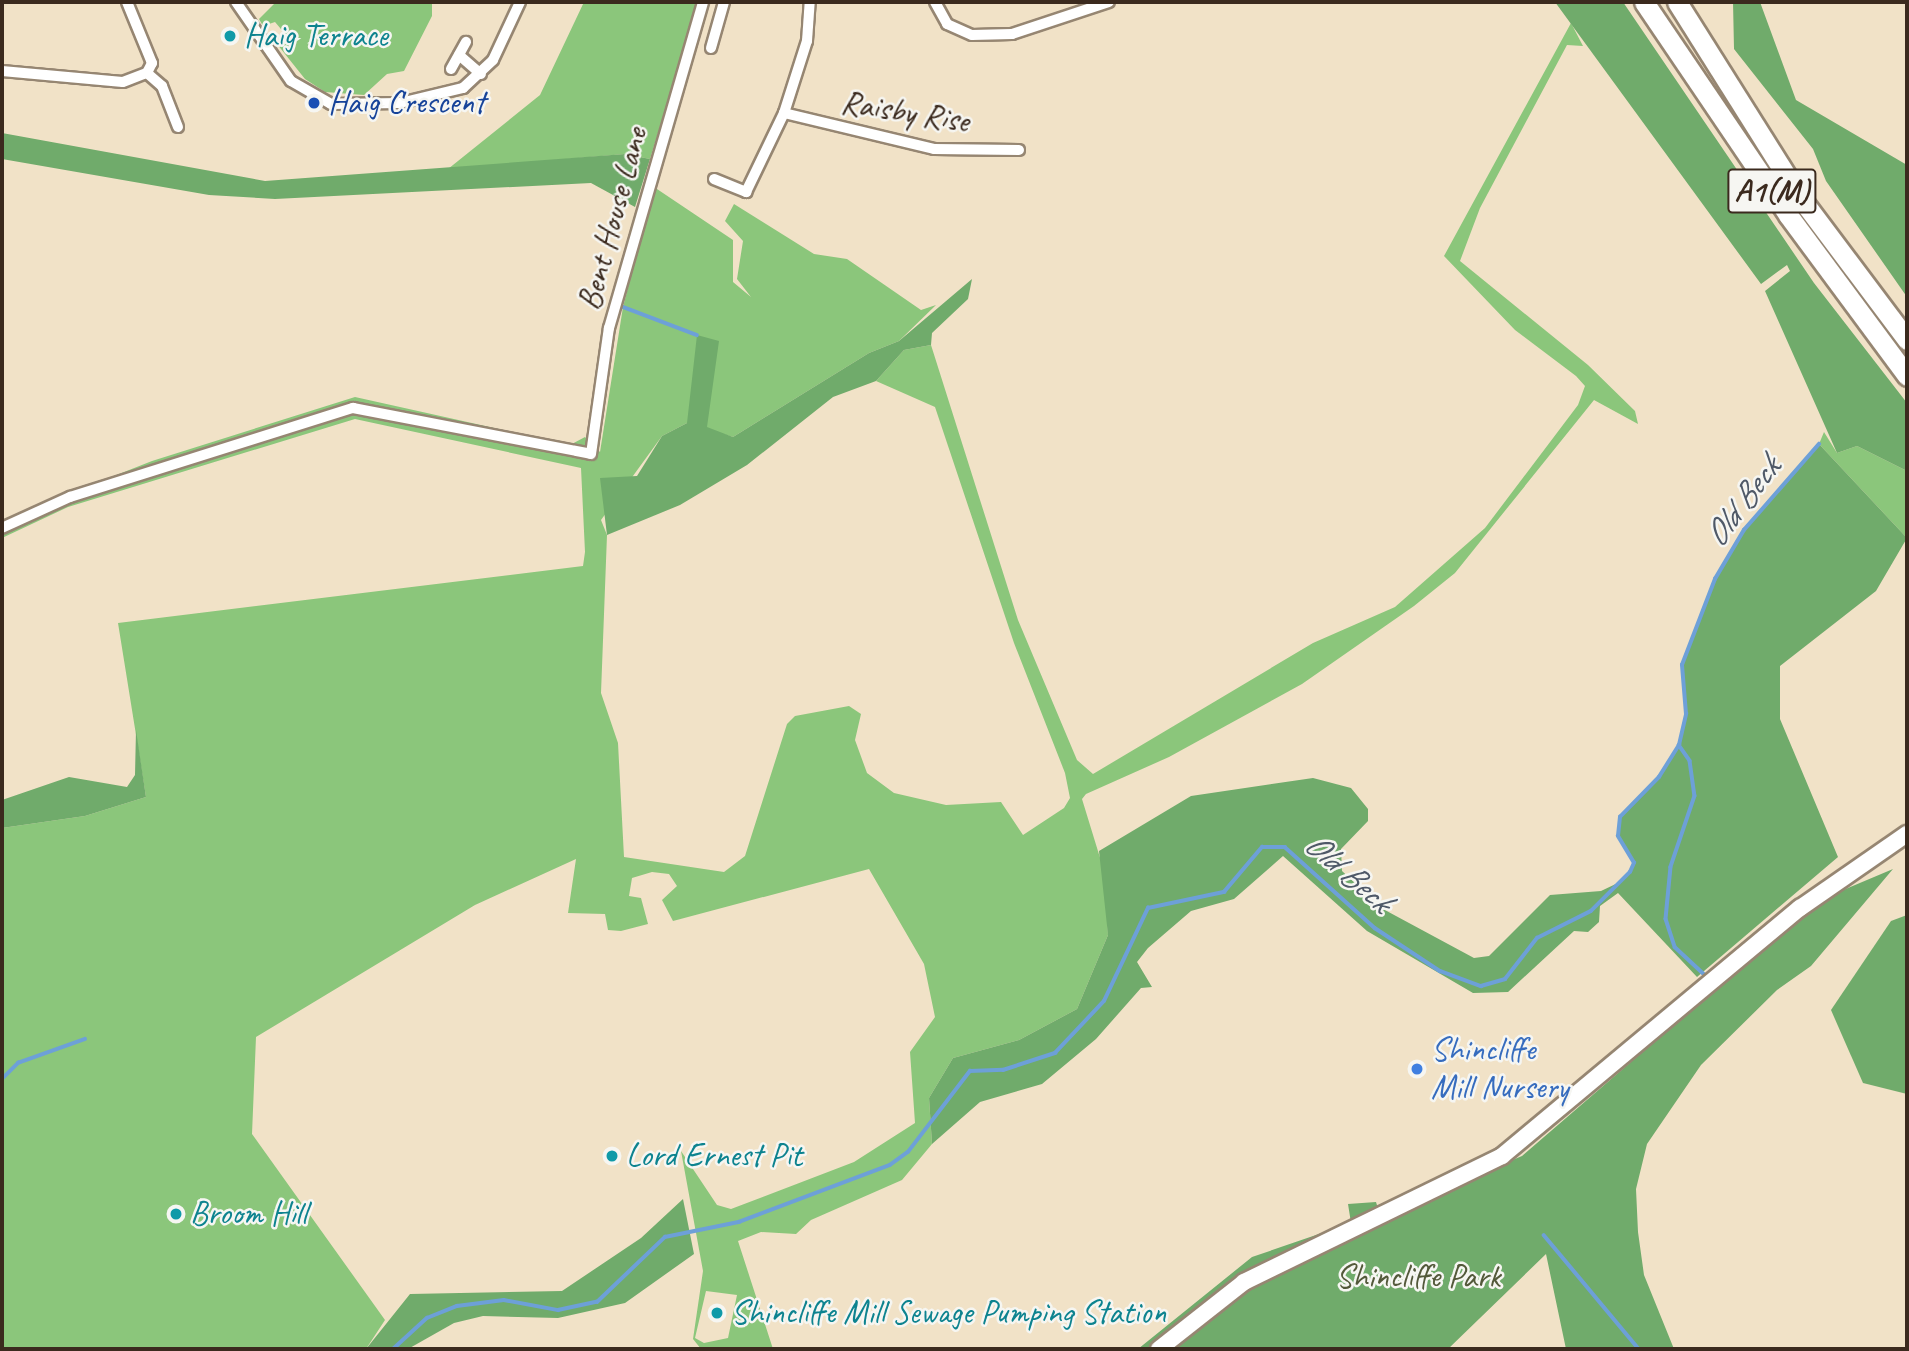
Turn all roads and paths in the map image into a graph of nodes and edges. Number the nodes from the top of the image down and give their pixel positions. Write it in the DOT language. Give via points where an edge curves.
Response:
graph roads {
  1 [pos="127,2"];
  2 [pos="236,2"];
  3 [pos="520,2"];
  4 [pos="704,2"];
  5 [pos="724,2"];
  6 [pos="810,2"];
  7 [pos="935,2"];
  8 [pos="1109,2"];
  9 [pos="1644,2"];
  10 [pos="1677,2"];
  11 [pos="466,42"];
  12 [pos="711,48"];
  13 [pos="459,55"];
  14 [pos="451,69"];
  15 [pos="2,71"];
  16 [pos="147,73"];
  17 [pos="477,78"];
  18 [pos="784,113"];
  19 [pos="178,127"];
  20 [pos="1019,150"];
  21 [pos="715,179"];
  22 [pos="1907,340"];
  23 [pos="1907,376"];
  24 [pos="2,528"];
  25 [pos="1907,834"];
  26 [pos="1159,1349"];
  1 -- 16 [label="street" via="152,63"];
  2 -- 17 [label="street" via="291,81 331,104 429,99"];
  3 -- 17 [label="street"];
  4 -- 24 [label="street, Bent House Lane" via="610,328 591,454 353,408 70,497"];
  5 -- 12 [label="street"];
  6 -- 18 [label="street" via="807,41"];
  7 -- 8 [label="street" via="947,24 972,36 1012,34"];
  9 -- 23 [label="highway, A1(M)" via="1788,215"];
  10 -- 22 [label="highway, A1(M)" via="1799,196"];
  11 -- 13 [label="street"];
  13 -- 14 [label="street"];
  13 -- 17 [label="street"];
  15 -- 16 [label="street" via="123,82"];
  16 -- 19 [label="street" via="162,86"];
  18 -- 20 [label="street, Raisby Rise" via="934,149"];
  18 -- 21 [label="street" via="746,192"];
  25 -- 26 [label="main road" via="1800,908 1502,1156 1244,1282"];
}
